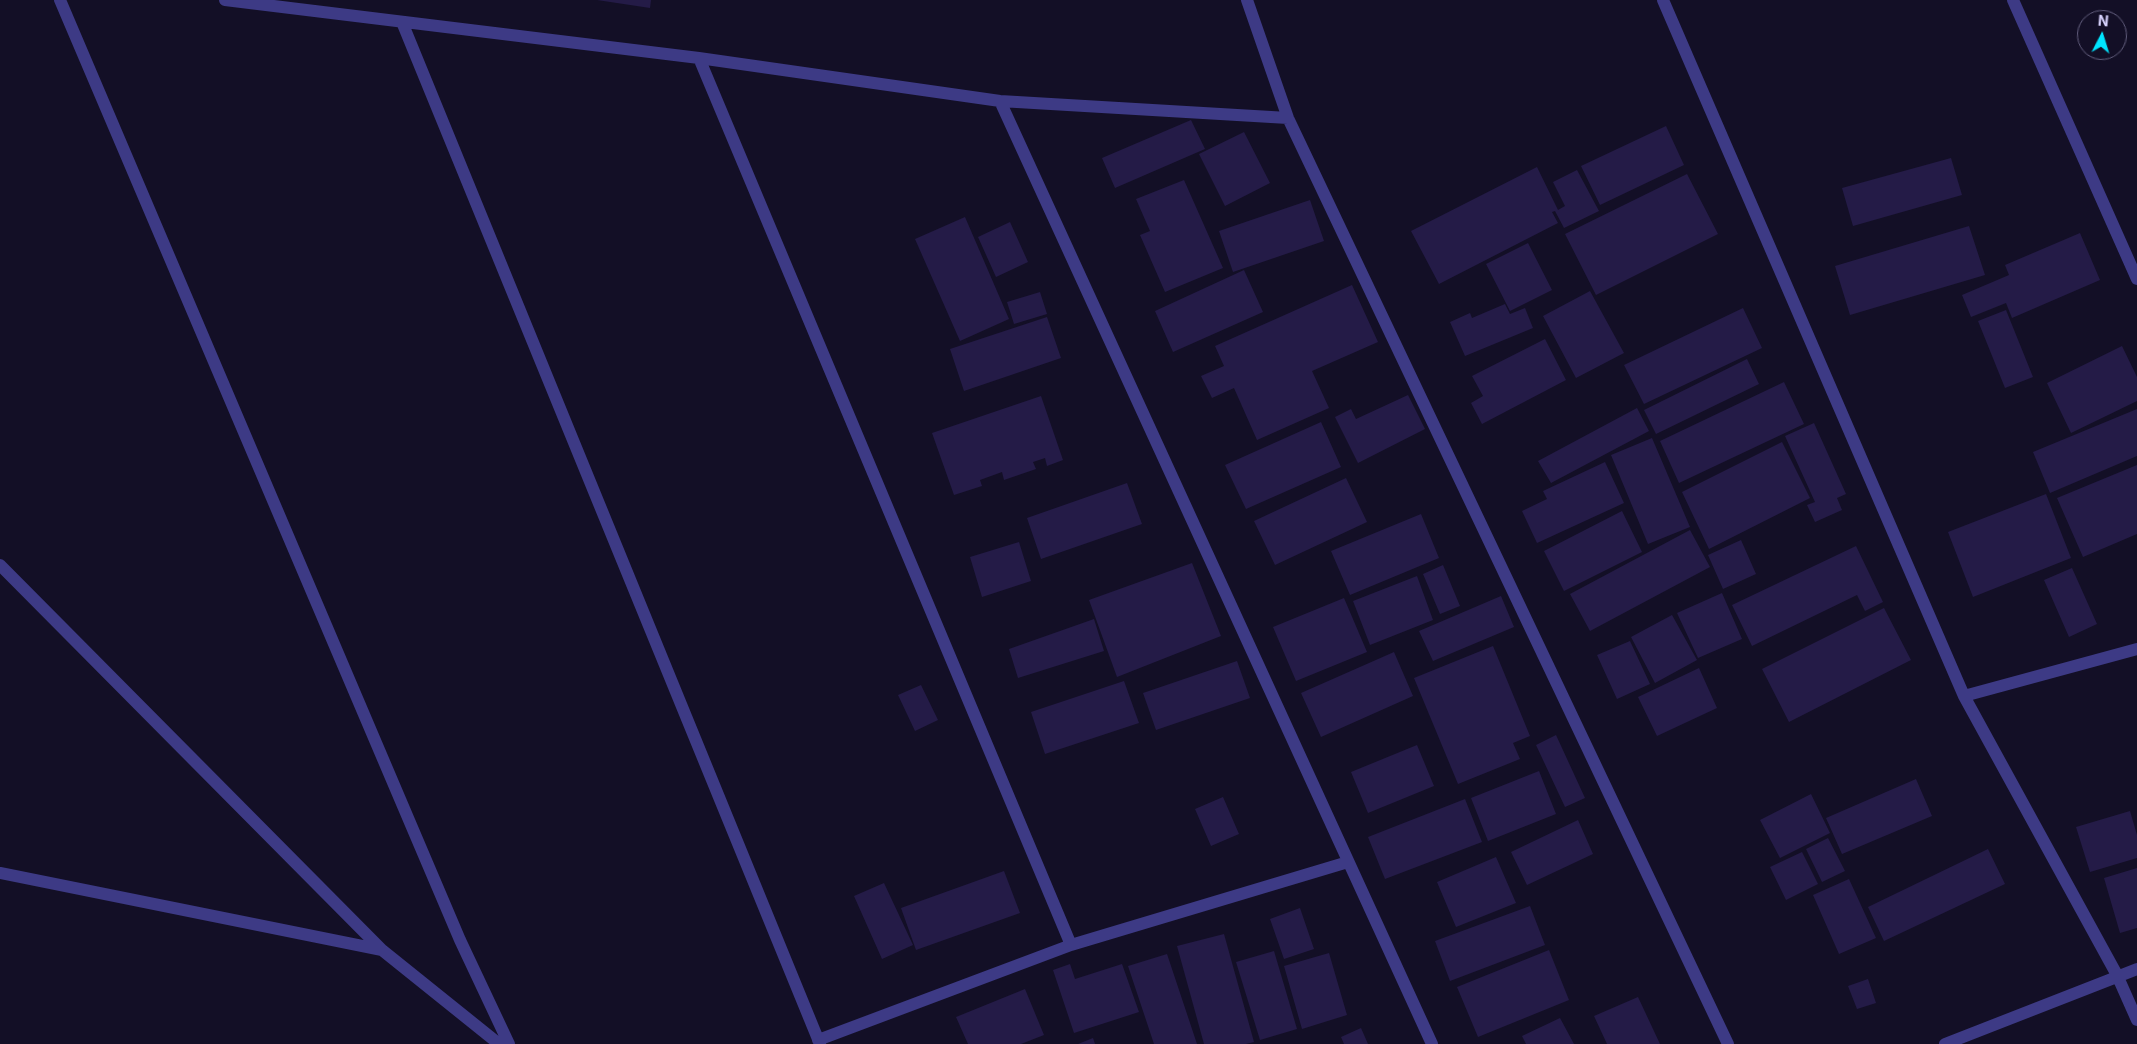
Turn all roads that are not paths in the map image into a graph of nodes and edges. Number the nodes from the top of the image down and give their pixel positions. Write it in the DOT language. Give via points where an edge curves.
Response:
graph roads {
  1 [pos="60,0"];
  2 [pos="224,0"];
  3 [pos="1247,0"];
  4 [pos="1662,0"];
  5 [pos="2013,0"];
  6 [pos="402,22"];
  7 [pos="699,58"];
  8 [pos="1000,100"];
  9 [pos="1288,118"];
  10 [pos="2137,279"];
  11 [pos="0,565"];
  12 [pos="2137,649"];
  13 [pos="1964,696"];
  14 [pos="1348,862"];
  15 [pos="0,873"];
  16 [pos="1071,945"];
  17 [pos="382,950"];
  18 [pos="2137,969"];
  19 [pos="2117,975"];
  20 [pos="2137,1020"];
  21 [pos="819,1042"];
  22 [pos="499,1044"];
  23 [pos="509,1044"];
  24 [pos="1432,1044"];
  25 [pos="1728,1044"];
  26 [pos="1945,1044"];
  1 -- 23 [label="street" via="460,940"];
  2 -- 6 [label="street"];
  3 -- 9 [label="street"];
  4 -- 13 [label="street"];
  5 -- 10 [label="street"];
  6 -- 7 [label="street"];
  6 -- 21 [label="street"];
  7 -- 8 [label="street"];
  7 -- 16 [label="street"];
  8 -- 9 [label="street"];
  8 -- 14 [label="street"];
  9 -- 25 [label="street"];
  11 -- 17 [label="street"];
  12 -- 13 [label="street"];
  13 -- 19 [label="street"];
  14 -- 16 [label="street"];
  14 -- 24 [label="street"];
  15 -- 17 [label="street"];
  16 -- 21 [label="street"];
  17 -- 22 [label="street"];
  18 -- 19 [label="street"];
  19 -- 20 [label="street"];
  19 -- 26 [label="street"];
}
